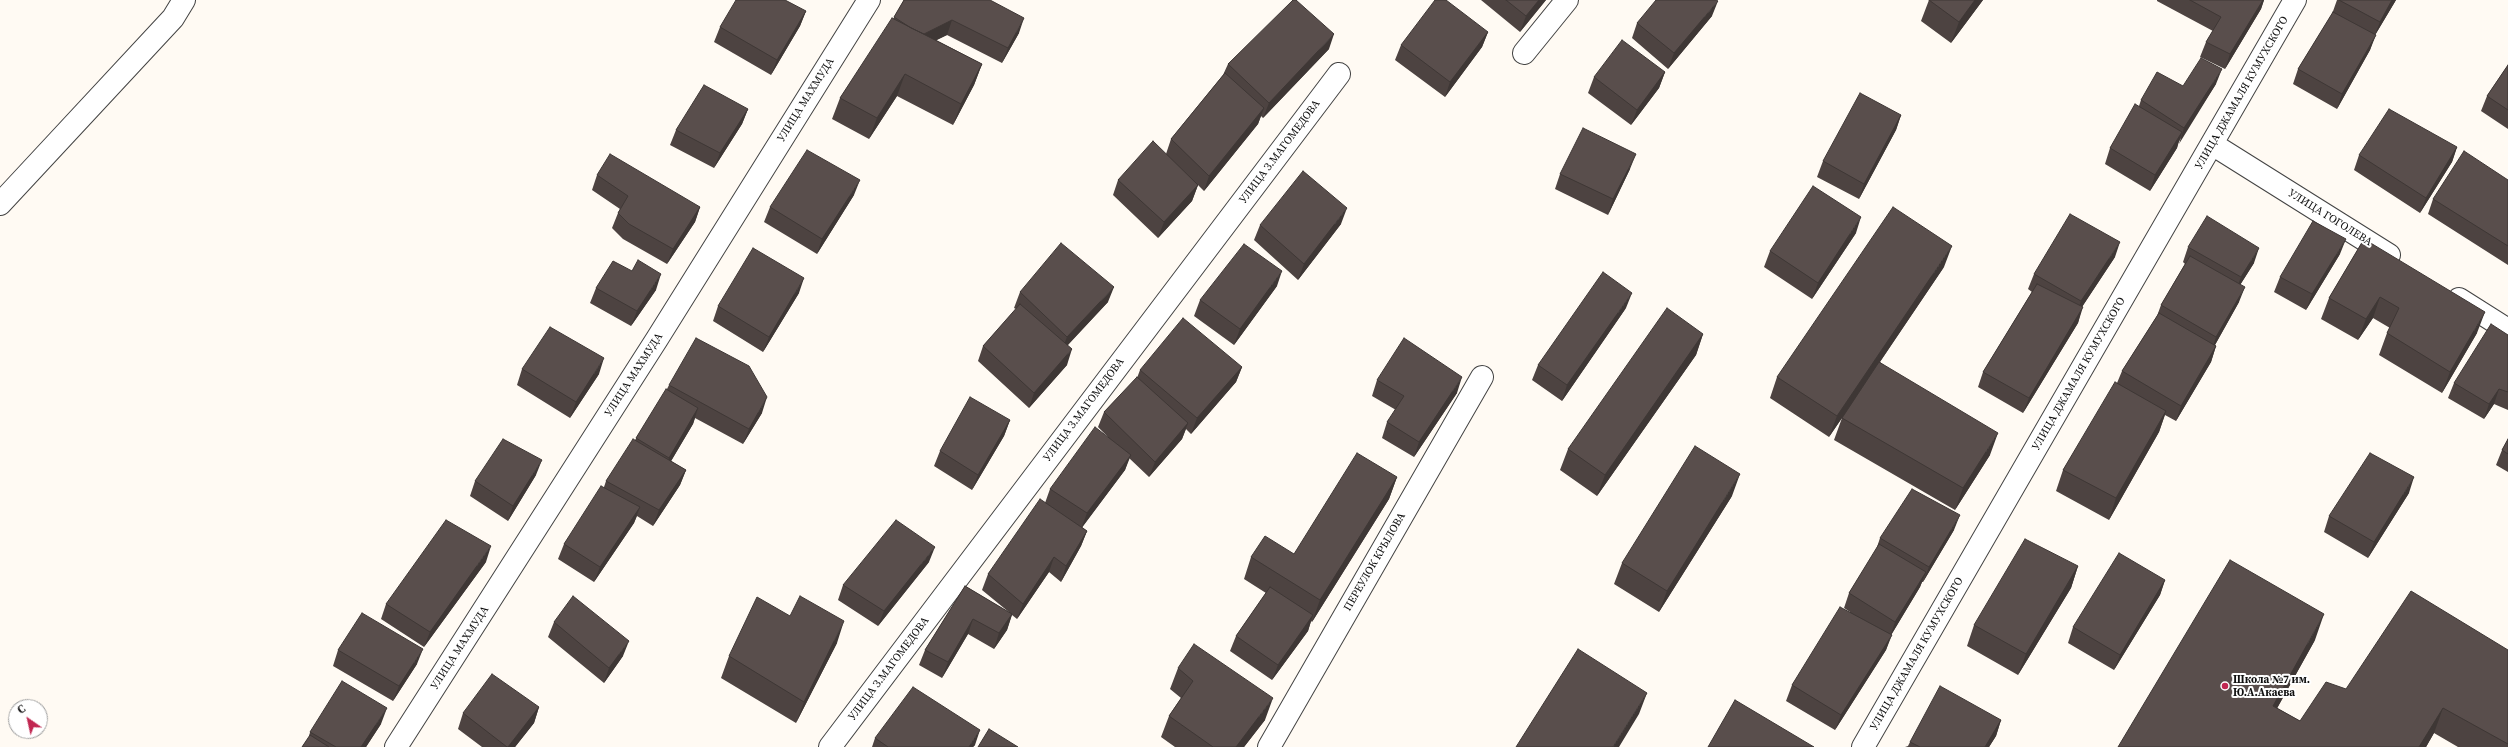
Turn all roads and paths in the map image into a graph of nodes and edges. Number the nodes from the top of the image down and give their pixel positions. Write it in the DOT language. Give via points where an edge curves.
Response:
graph roads {
  1 [pos="184,0"];
  2 [pos="869,0"];
  3 [pos="1567,0"];
  4 [pos="2296,0"];
  5 [pos="1524,53"];
  6 [pos="1339,74"];
  7 [pos="2212,144"];
  8 [pos="0,204"];
  9 [pos="2407,266"];
  10 [pos="2441,288"];
  11 [pos="2508,330"];
  12 [pos="1482,377"];
  13 [pos="396,747"];
  14 [pos="830,747"];
  15 [pos="1269,747"];
  16 [pos="1863,747"];
  1 -- 8 [label="street" via="173,18"];
  2 -- 13 [label="street, УЛИЦА МАХМУДА" via="653,345"];
  3 -- 5 [label="street"];
  4 -- 7 [label="street, УЛИЦА ДЖАМАЛЯ КУМУХСКОГО"];
  6 -- 14 [label="street, УЛИЦА З.МАГОМЕДОВА"];
  7 -- 9 [label="street, УЛИЦА ГОГОЛЕВА"];
  7 -- 16 [label="street, УЛИЦА ДЖАМАЛЯ КУМУХСКОГО"];
  10 -- 11 [label="street"];
  12 -- 15 [label="street, ПЕРЕУЛОК КРЫЛОВА"];
}
